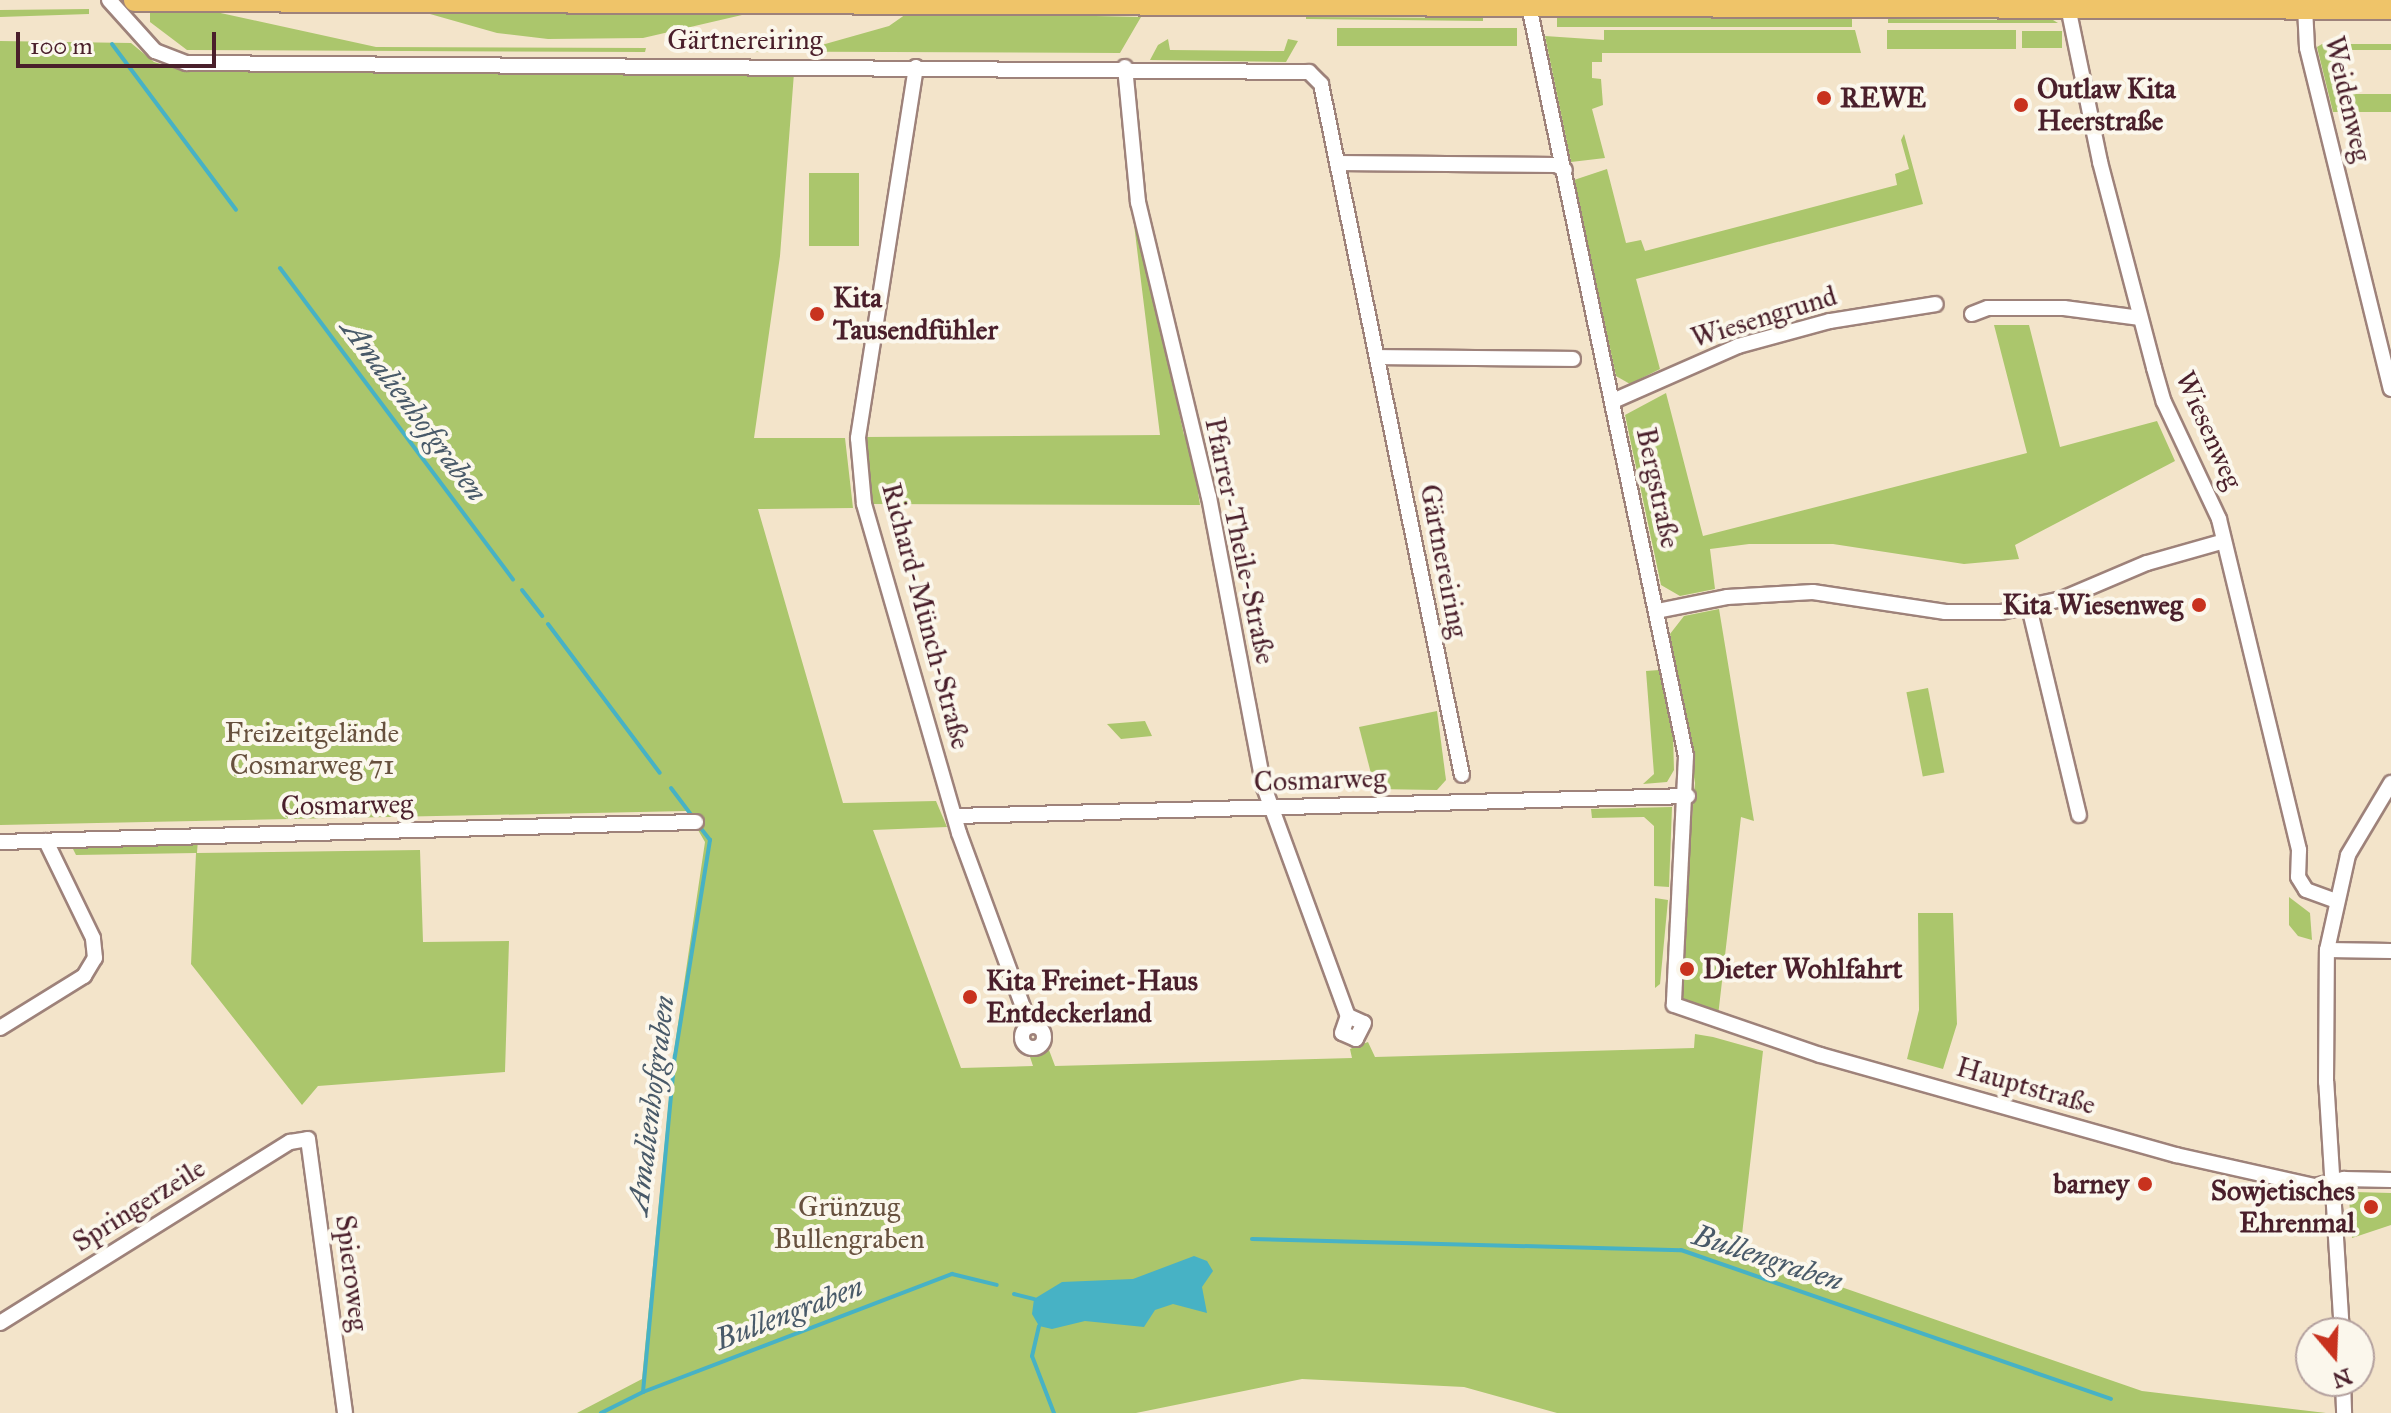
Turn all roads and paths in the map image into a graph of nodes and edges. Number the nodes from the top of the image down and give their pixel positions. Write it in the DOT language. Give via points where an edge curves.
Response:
graph roads {
  1 [pos="109,0"];
  2 [pos="135,0"];
  3 [pos="1176,0"];
  4 [pos="1209,3"];
  5 [pos="1529,6"];
  6 [pos="2068,7"];
  7 [pos="2305,7"];
  8 [pos="2391,8"];
  9 [pos="916,67"];
  10 [pos="1125,67"];
  11 [pos="1337,163"];
  12 [pos="1565,170"];
  13 [pos="1936,304"];
  14 [pos="1972,314"];
  15 [pos="2140,318"];
  16 [pos="1378,357"];
  17 [pos="1573,359"];
  18 [pos="2391,389"];
  19 [pos="1613,401"];
  20 [pos="2221,542"];
  21 [pos="2029,607"];
  22 [pos="1657,611"];
  23 [pos="1462,775"];
  24 [pos="2391,783"];
  25 [pos="1688,796"];
  26 [pos="1271,808"];
  27 [pos="2079,815"];
  28 [pos="955,816"];
  29 [pos="696,822"];
  30 [pos="46,841"];
  31 [pos="0,842"];
  32 [pos="2334,900"];
  33 [pos="2327,950"];
  34 [pos="2391,951"];
  35 [pos="1671,986"];
  36 [pos="1348,1016"];
  37 [pos="1030,1026"];
  38 [pos="0,1028"];
  39 [pos="308,1139"];
  40 [pos="2391,1180"];
  41 [pos="2333,1181"];
  42 [pos="2341,1317"];
  43 [pos="0,1323"];
  44 [pos="345,1413"];
  1 -- 9 [label="street, Gärtnereiring" via="155,51 187,63"];
  2 -- 4 [label="main road"];
  3 -- 4 [label="main road"];
  4 -- 5 [label="main road"];
  5 -- 6 [label="main road"];
  5 -- 12 [label="street, Bergstraße"];
  6 -- 7 [label="main road"];
  6 -- 15 [label="street, Wiesenweg"];
  7 -- 8 [label="main road"];
  7 -- 18 [label="street, Weidenweg" via="2307,48"];
  9 -- 10 [label="street, Gärtnereiring"];
  9 -- 28 [label="street, Richard-Münch-Straße" via="858,444 864,504"];
  10 -- 11 [label="street, Gärtnereiring" via="1309,72 1321,84"];
  10 -- 26 [label="street, Pfarrer-Theile-Straße" via="1138,202 1196,437"];
  11 -- 12 [label="street" via="1556,165"];
  11 -- 16 [label="street, Gärtnereiring"];
  12 -- 19 [label="street, Bergstraße"];
  13 -- 19 [label="street, Wiesengrund" via="1830,321 1738,346"];
  14 -- 15 [label="street" via="1988,308 2064,308"];
  15 -- 20 [label="street, Wiesenweg" via="2164,402 2219,519"];
  16 -- 17 [label="street"];
  16 -- 23 [label="street, Gärtnereiring"];
  19 -- 22 [label="street, Bergstraße"];
  20 -- 21 [label="street"];
  20 -- 32 [label="street, Wiesenweg" via="2299,850 2298,877 2306,890"];
  21 -- 22 [label="street" via="1969,614 1813,592 1727,597"];
  21 -- 27 [label="street"];
  22 -- 25 [label="street, Bergstraße" via="1686,756"];
  24 -- 32 [label="street" via="2353,843"];
  25 -- 26 [label="street, Cosmarweg"];
  25 -- 35 [label="street, Bergstraße"];
  26 -- 28 [label="street, Cosmarweg"];
  26 -- 36 [label="street, Pfarrer-Theile-Straße"];
  28 -- 37 [label="street, Richard-Münch-Straße"];
  29 -- 30 [label="street, Cosmarweg"];
  30 -- 31 [label="street, Cosmarweg"];
  30 -- 38 [label="street" via="93,938 95,958 84,976"];
  32 -- 33 [label="street"];
  33 -- 34 [label="street"];
  33 -- 41 [label="street"];
  35 -- 41 [label="street, Hauptstraße" via="1680,1010 1820,1055 2145,1148 2315,1186"];
  39 -- 43 [label="street, Springerzeile" via="290,1142"];
  39 -- 44 [label="street, Spieroweg"];
  40 -- 41 [label="street, Hauptstraße"];
  41 -- 42 [label="street"];
}
